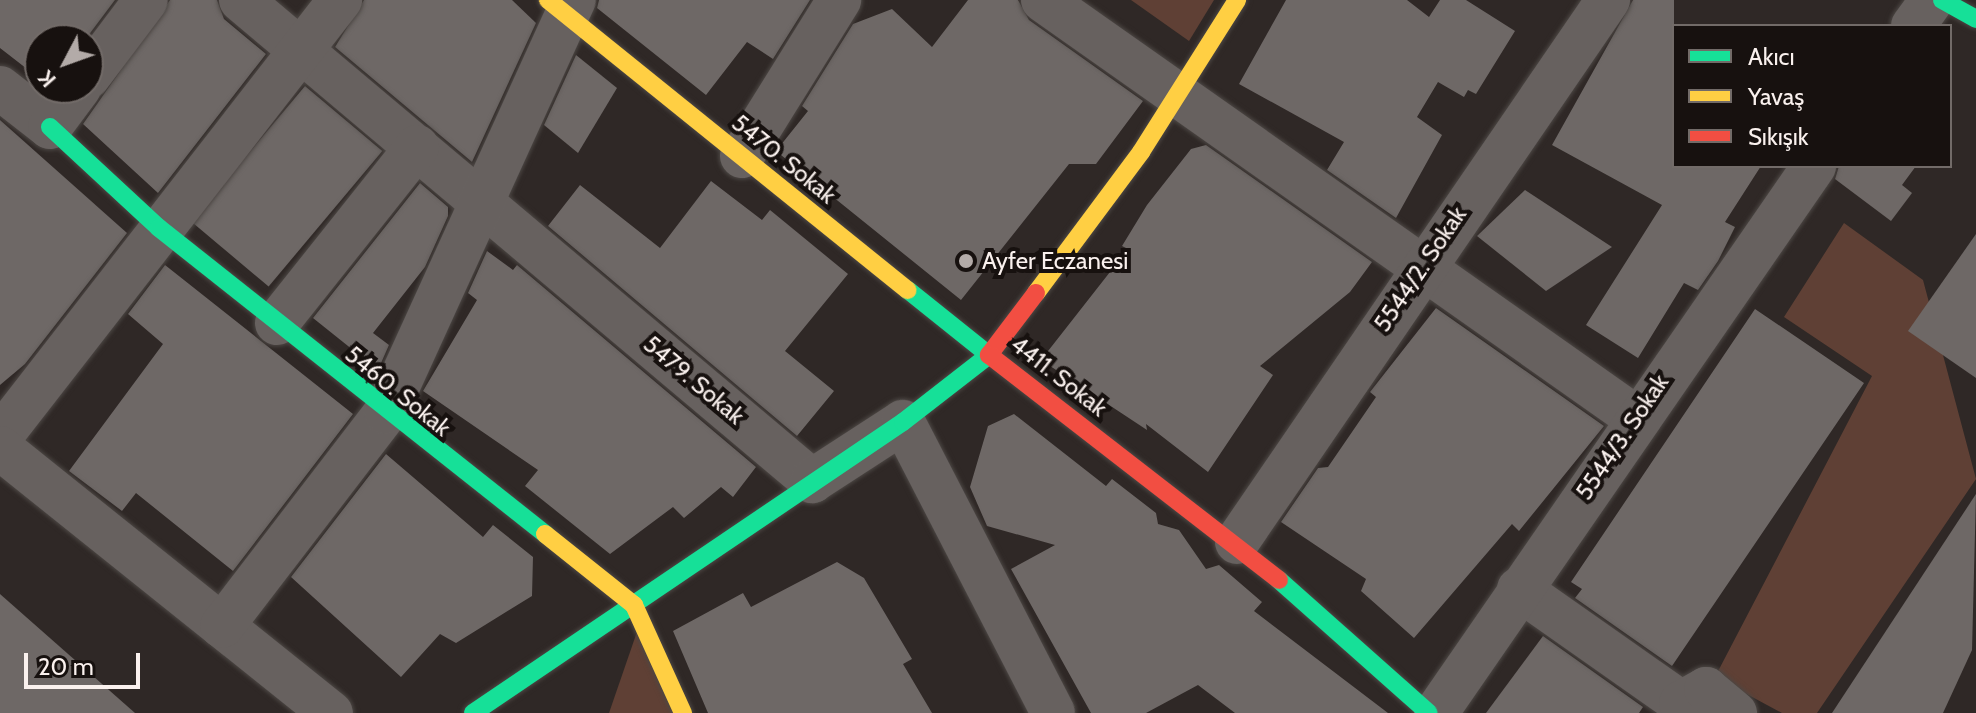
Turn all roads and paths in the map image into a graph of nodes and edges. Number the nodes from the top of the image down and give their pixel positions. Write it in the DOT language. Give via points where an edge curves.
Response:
graph roads {
  1 [pos="146,0"];
  2 [pos="241,0"];
  3 [pos="340,0"];
  4 [pos="839,0"];
  5 [pos="1043,0"];
  6 [pos="1237,0"];
  7 [pos="1608,0"];
  8 [pos="1932,0"];
  9 [pos="1942,0"];
  10 [pos="563,5"];
  11 [pos="1976,19"];
  12 [pos="1914,24"];
  13 [pos="299,52"];
  14 [pos="104,56"];
  15 [pos="0,88"];
  16 [pos="1179,91"];
  17 [pos="67,104"];
  18 [pos="50,127"];
  19 [pos="417,147"];
  20 [pos="742,156"];
  21 [pos="1813,168"];
  22 [pos="485,202"];
  23 [pos="159,228"];
  24 [pos="1422,264"];
  25 [pos="277,323"];
  26 [pos="989,355"];
  27 [pos="386,412"];
  28 [pos="1635,417"];
  29 [pos="903,422"];
  30 [pos="0,437"];
  31 [pos="0,448"];
  32 [pos="1237,542"];
  33 [pos="1519,589"];
  34 [pos="634,605"];
  35 [pos="222,626"];
  36 [pos="1710,705"];
  37 [pos="331,713"];
  38 [pos="473,713"];
  39 [pos="683,713"];
  40 [pos="1053,713"];
  41 [pos="1429,713"];
  42 [pos="1436,713"];
  1 -- 14 [label="street"];
  2 -- 13 [label="street, 5479. Sokak"];
  3 -- 13 [label="street"];
  4 -- 20 [label="street"];
  5 -- 16 [label="street"];
  6 -- 16 [label="street, 4411. Sokak"];
  7 -- 24 [label="street, 5544/2. Sokak"];
  8 -- 12 [label="street"];
  9 -- 11 [label="street"];
  10 -- 20 [label="street, 5470. Sokak"];
  10 -- 22 [label="street"];
  13 -- 19 [label="street, 5479. Sokak"];
  13 -- 23 [label="street"];
  15 -- 18 [label="street"];
  16 -- 24 [label="street"];
  16 -- 26 [label="street, 4411. Sokak"];
  17 -- 18 [label="street"];
  18 -- 23 [label="street, 5460. Sokak"];
  19 -- 22 [label="street, 5479. Sokak"];
  19 -- 25 [label="street"];
  20 -- 26 [label="street, 5470. Sokak"];
  21 -- 28 [label="street, 5544/3. Sokak"];
  22 -- 27 [label="street"];
  22 -- 29 [label="street, 5479. Sokak" via="812,481"];
  23 -- 25 [label="street, 5460. Sokak"];
  23 -- 30 [label="street"];
  24 -- 28 [label="street"];
  24 -- 32 [label="street, 5544/2. Sokak"];
  25 -- 27 [label="street, 5460. Sokak"];
  26 -- 29 [label="street"];
  26 -- 32 [label="street, 4411. Sokak"];
  27 -- 34 [label="street, 5460. Sokak"];
  27 -- 35 [label="street"];
  28 -- 33 [label="street, 5544/3. Sokak"];
  29 -- 34 [label="street"];
  29 -- 40 [label="street"];
  31 -- 35 [label="street"];
  32 -- 41 [label="street, 4411. Sokak"];
  33 -- 36 [label="street" via="1681,703"];
  33 -- 42 [label="street, 5544/3. Sokak"];
  34 -- 38 [label="street"];
  34 -- 39 [label="street, 5460. Sokak"];
  35 -- 37 [label="street"];
}
